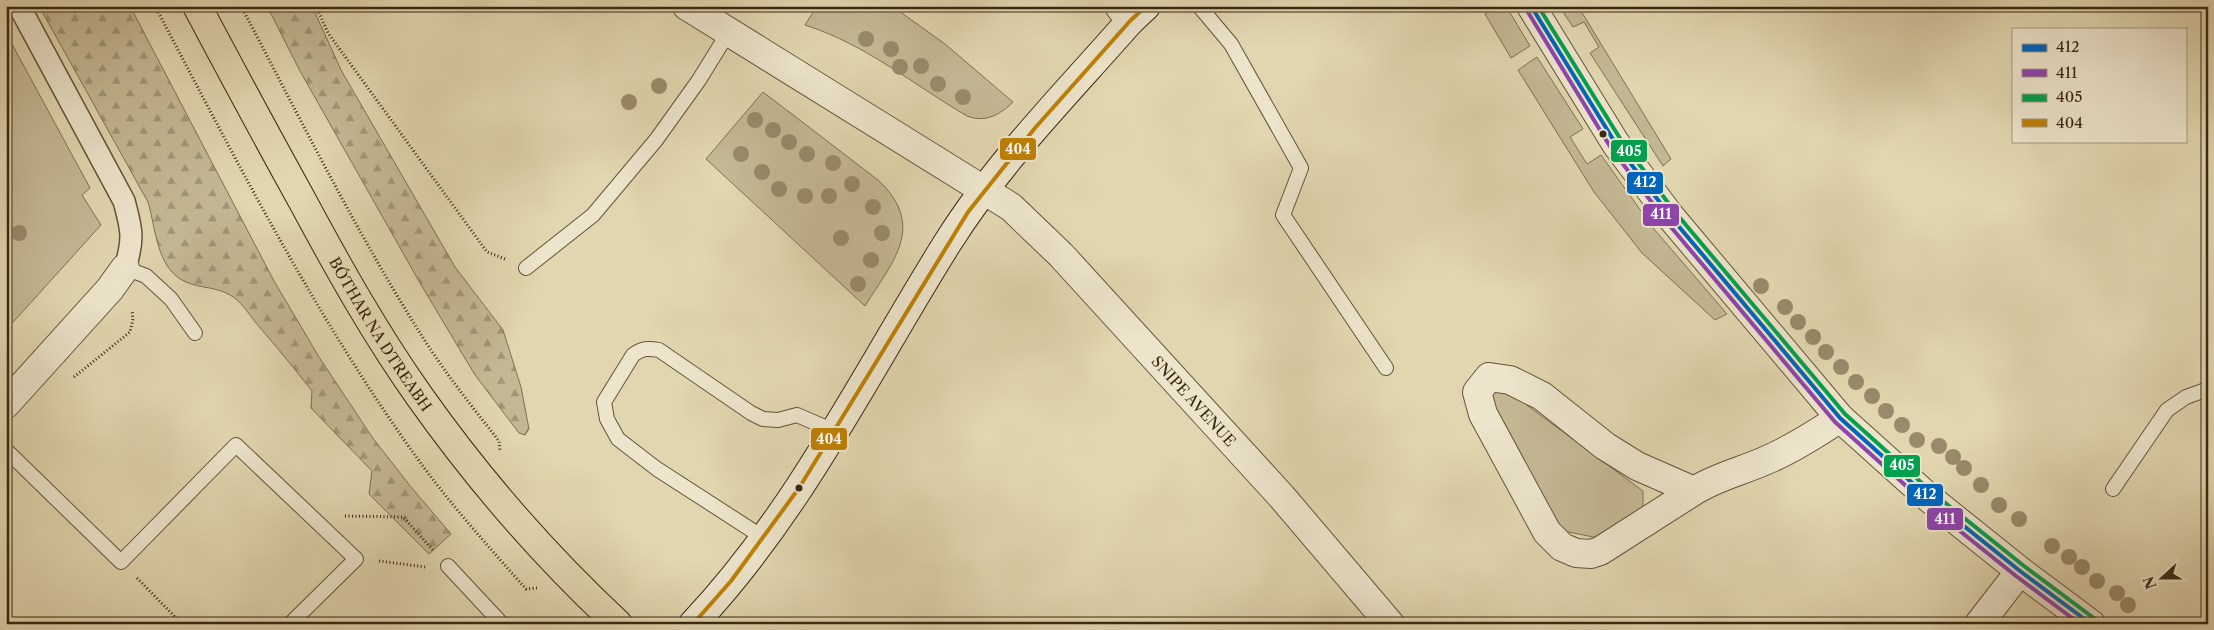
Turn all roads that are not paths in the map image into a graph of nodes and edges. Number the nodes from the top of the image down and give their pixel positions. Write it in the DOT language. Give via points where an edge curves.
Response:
graph roads {
  1 [pos="19,6"];
  2 [pos="197,6"];
  3 [pos="687,6"];
  4 [pos="1199,6"];
  5 [pos="1531,6"];
  6 [pos="1131,11"];
  7 [pos="728,33"];
  8 [pos="984,190"];
  9 [pos="125,268"];
  10 [pos="526,268"];
  11 [pos="195,332"];
  12 [pos="1386,368"];
  13 [pos="2208,390"];
  14 [pos="6,404"];
  15 [pos="1840,418"];
  16 [pos="834,431"];
  17 [pos="6,450"];
  18 [pos="2113,489"];
  19 [pos="1694,491"];
  20 [pos="764,538"];
  21 [pos="448,566"];
  22 [pos="2020,571"];
  23 [pos="1984,623"];
  24 [pos="290,624"];
  25 [pos="502,624"];
  26 [pos="618,624"];
  27 [pos="693,624"];
  28 [pos="1390,624"];
  29 [pos="2091,624"];
  1 -- 9 [label="street" via="124,201 132,229"];
  2 -- 26 [label="highway, BÓTHAR NA DTREABH" via="334,259 419,396 476,472 526,531"];
  3 -- 7 [label="street, SNIPE AVENUE"];
  4 -- 12 [label="lane" via="1231,44 1301,168 1283,215"];
  5 -- 15 [label="street" via="1616,144 1670,216"];
  6 -- 8 [label="street"];
  7 -- 8 [label="street, SNIPE AVENUE"];
  7 -- 10 [label="lane" via="656,140 593,215"];
  8 -- 16 [label="street" via="949,241"];
  8 -- 28 [label="street, SNIPE AVENUE" via="1011,207 1061,255 1282,497"];
  9 -- 11 [label="lane" via="146,276 171,299"];
  9 -- 14 [label="street" via="110,289"];
  13 -- 18 [label="lane" via="2186,397 2167,410"];
  15 -- 19 [label="street" via="1799,446 1714,479"];
  15 -- 22 [label="street" via="1929,498"];
  16 -- 20 [label="street"];
  16 -- 20 [label="lane" via="797,415 778,420 763,419 659,350 648,348 633,355 604,402 607,420 618,439 657,469"];
  17 -- 24 [label="lane" via="121,562 236,445 356,559"];
  19 -- 19 [label="street" via="1637,466 1605,446 1542,396 1510,380 1489,377 1477,392 1483,414 1541,524 1556,542 1568,550 1583,554 1600,551"];
  20 -- 27 [label="street"];
  21 -- 25 [label="lane"];
  22 -- 23 [label="street"];
  22 -- 29 [label="street"];
}
